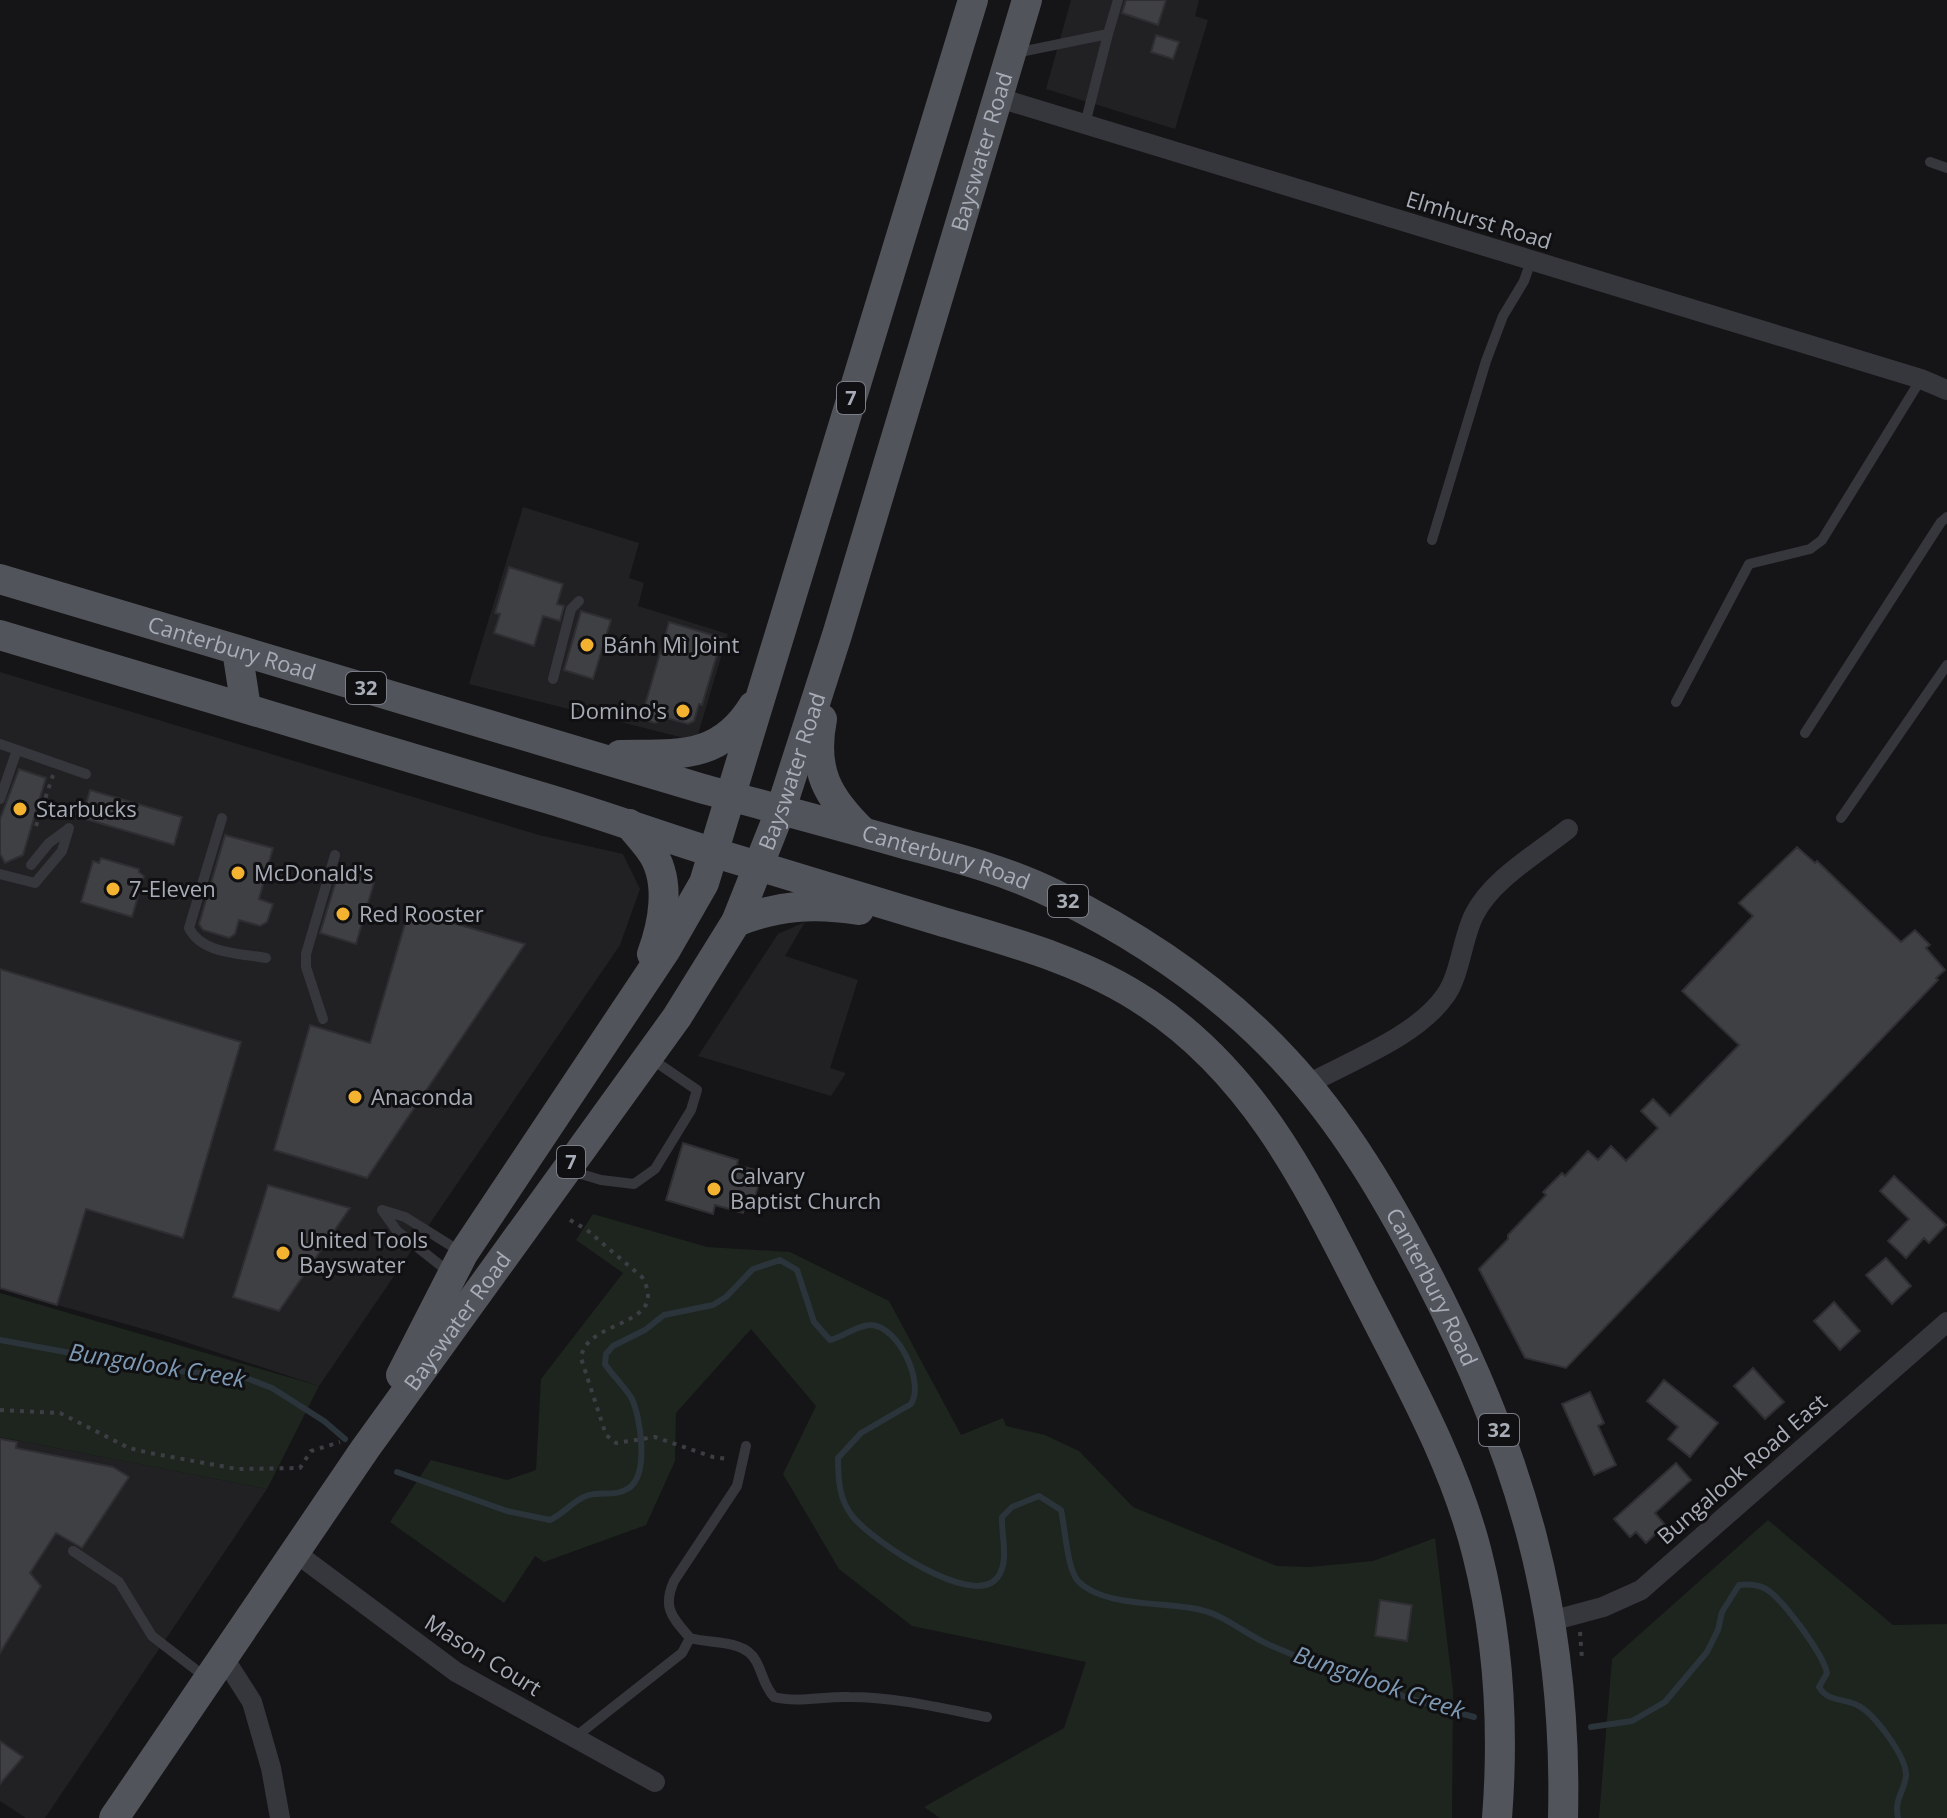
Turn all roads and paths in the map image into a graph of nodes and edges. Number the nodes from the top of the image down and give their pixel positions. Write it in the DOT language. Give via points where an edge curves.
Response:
graph roads {
  1 [pos="973,0"];
  2 [pos="1027,0"];
  3 [pos="1118,0"];
  4 [pos="1108,34"];
  5 [pos="1009,54"];
  6 [pos="947,84"];
  7 [pos="996,97"];
  8 [pos="1085,124"];
  9 [pos="1930,162"];
  10 [pos="1947,168"];
  11 [pos="1531,261"];
  12 [pos="1921,379"];
  13 [pos="1947,390"];
  14 [pos="1947,517"];
  15 [pos="1432,540"];
  16 [pos="0,579"];
  17 [pos="579,601"];
  18 [pos="0,635"];
  19 [pos="837,635"];
  20 [pos="237,650"];
  21 [pos="1947,665"];
  22 [pos="553,679"];
  23 [pos="762,691"];
  24 [pos="1676,702"];
  25 [pos="233,704"];
  26 [pos="1805,733"];
  27 [pos="0,744"];
  28 [pos="17,750"];
  29 [pos="594,756"];
  30 [pos="53,774"];
  31 [pos="86,774"];
  32 [pos="732,797"];
  33 [pos="0,799"];
  34 [pos="781,809"];
  35 [pos="222,818"];
  36 [pos="1841,818"];
  37 [pos="629,824"];
  38 [pos="36,826"];
  39 [pos="1568,829"];
  40 [pos="863,832"];
  41 [pos="713,852"];
  42 [pos="335,855"];
  43 [pos="31,865"];
  44 [pos="761,866"];
  45 [pos="0,874"];
  46 [pos="940,921"];
  47 [pos="736,922"];
  48 [pos="266,958"];
  49 [pos="640,990"];
  50 [pos="323,1019"];
  51 [pos="649,1057"];
  52 [pos="1306,1085"];
  53 [pos="1260,1110"];
  54 [pos="565,1170"];
  55 [pos="570,1220"];
  56 [pos="457,1264"];
  57 [pos="483,1288"];
  58 [pos="1943,1333"];
  59 [pos="0,1410"];
  60 [pos="746,1446"];
  61 [pos="364,1451"];
  62 [pos="743,1460"];
  63 [pos="73,1551"];
  64 [pos="296,1553"];
  65 [pos="1551,1621"];
  66 [pos="690,1638"];
  67 [pos="217,1669"];
  68 [pos="987,1717"];
  69 [pos="574,1738"];
  70 [pos="655,1782"];
  71 [pos="114,1818"];
  72 [pos="280,1818"];
  73 [pos="1497,1818"];
  74 [pos="1563,1818"];
  1 -- 6 [label="main road, Bayswater Road / 7"];
  2 -- 5 [label="main road, Bayswater Road / 7"];
  3 -- 4 [label="lane"];
  4 -- 5 [label="lane"];
  4 -- 8 [label="lane"];
  5 -- 7 [label="main road, Bayswater Road / 7"];
  6 -- 7 [label="main road"];
  6 -- 23 [label="main road, Bayswater Road / 7"];
  7 -- 8 [label="street, Elmhurst Road"];
  7 -- 19 [label="main road, Bayswater Road / 7"];
  8 -- 11 [label="street, Elmhurst Road"];
  9 -- 10 [label="lane"];
  11 -- 12 [label="street, Elmhurst Road"];
  11 -- 15 [label="lane" via="1486,361"];
  12 -- 13 [label="street, Elmhurst Road"];
  12 -- 24 [label="lane" via="1822,540 1810,549 1749,564"];
  14 -- 26 [label="lane"];
  16 -- 20 [label="main road, Canterbury Road / 32"];
  17 -- 22 [label="lane" via="571,609"];
  18 -- 25 [label="main road, 32"];
  19 -- 34 [label="main road, Bayswater Road / 7"];
  19 -- 40 [label="main road" via="819,737 820,766 832,797"];
  20 -- 25 [label="main road"];
  20 -- 29 [label="main road, Canterbury Road / 32"];
  21 -- 36 [label="lane"];
  23 -- 29 [label="main road" via="747,716 712,747 666,755"];
  23 -- 32 [label="main road, Bayswater Road / 7"];
  25 -- 37 [label="main road, 32"];
  27 -- 28 [label="lane"];
  28 -- 31 [label="lane"];
  28 -- 33 [label="lane"];
  29 -- 32 [label="main road, Canterbury Road / 32"];
  30 -- 38 [label="path"];
  32 -- 34 [label="main road, Canterbury Road / 32"];
  32 -- 41 [label="main road, Bayswater Road / 7"];
  34 -- 40 [label="main road, Canterbury Road / 32"];
  34 -- 44 [label="main road, Bayswater Road / 7"];
  35 -- 48 [label="lane" via="189,928 208,947"];
  37 -- 41 [label="main road, 32"];
  37 -- 49 [label="main road" via="658,864 663,890 656,945"];
  39 -- 52 [label="street" via="1489,893 1474,915 1447,994 1425,1018"];
  40 -- 52 [label="main road, Canterbury Road / 32" via="1003,873 1105,921 1222,1000"];
  41 -- 44 [label="main road, 32"];
  41 -- 49 [label="main road, Bayswater Road / 7" via="704,883"];
  42 -- 50 [label="lane" via="306,954"];
  43 -- 45 [label="lane" via="69,828 58,856 35,883"];
  44 -- 46 [label="main road, 32"];
  44 -- 47 [label="main road, Bayswater Road / 7"];
  46 -- 47 [label="main road" via="805,905 776,908"];
  46 -- 53 [label="main road, 32" via="1112,981 1205,1047"];
  47 -- 51 [label="main road, Bayswater Road / 7"];
  49 -- 56 [label="main road, Bayswater Road / 7"];
  51 -- 54 [label="main road, Bayswater Road / 7"];
  51 -- 54 [label="lane" via="697,1090 691,1110 655,1169 634,1184"];
  52 -- 53 [label="main road"];
  52 -- 65 [label="main road, Canterbury Road / 32" via="1367,1166 1465,1350 1507,1450 1534,1538"];
  53 -- 73 [label="main road, 32" via="1297,1168 1412,1388 1457,1490 1476,1550 1497,1663"];
  54 -- 57 [label="main road, Bayswater Road / 7"];
  55 -- 62 [label="path" via="642,1277 649,1297 638,1315 598,1334 582,1349 606,1435 624,1444 655,1437 713,1457"];
  56 -- 56 [label="lane" via="397,1231 382,1210 405,1217"];
  56 -- 57 [label="main road"];
  56 -- 61 [label="main road, Bayswater Road / 7"];
  57 -- 61 [label="main road, Bayswater Road / 7"];
  58 -- 65 [label="street, Bungalook Road East" via="1641,1590"];
  59 -- 61 [label="path" via="60,1413 129,1448 237,1469 300,1468 311,1451 339,1442"];
  60 -- 62 [label="lane"];
  61 -- 64 [label="main road, Bayswater Road / 7"];
  62 -- 66 [label="lane" via="737,1486 667,1597 668,1610"];
  63 -- 67 [label="lane" via="119,1582 152,1636"];
  64 -- 67 [label="main road, Bayswater Road / 7"];
  64 -- 69 [label="street, Mason Court" via="456,1672"];
  65 -- 74 [label="main road, Canterbury Road / 32" via="1562,1722"];
  66 -- 68 [label="lane" via="738,1647 752,1655 774,1697 890,1699"];
  66 -- 69 [label="lane" via="682,1653"];
  67 -- 71 [label="main road, Bayswater Road / 7"];
  67 -- 72 [label="street" via="252,1702"];
  69 -- 70 [label="street, Mason Court"];
}
